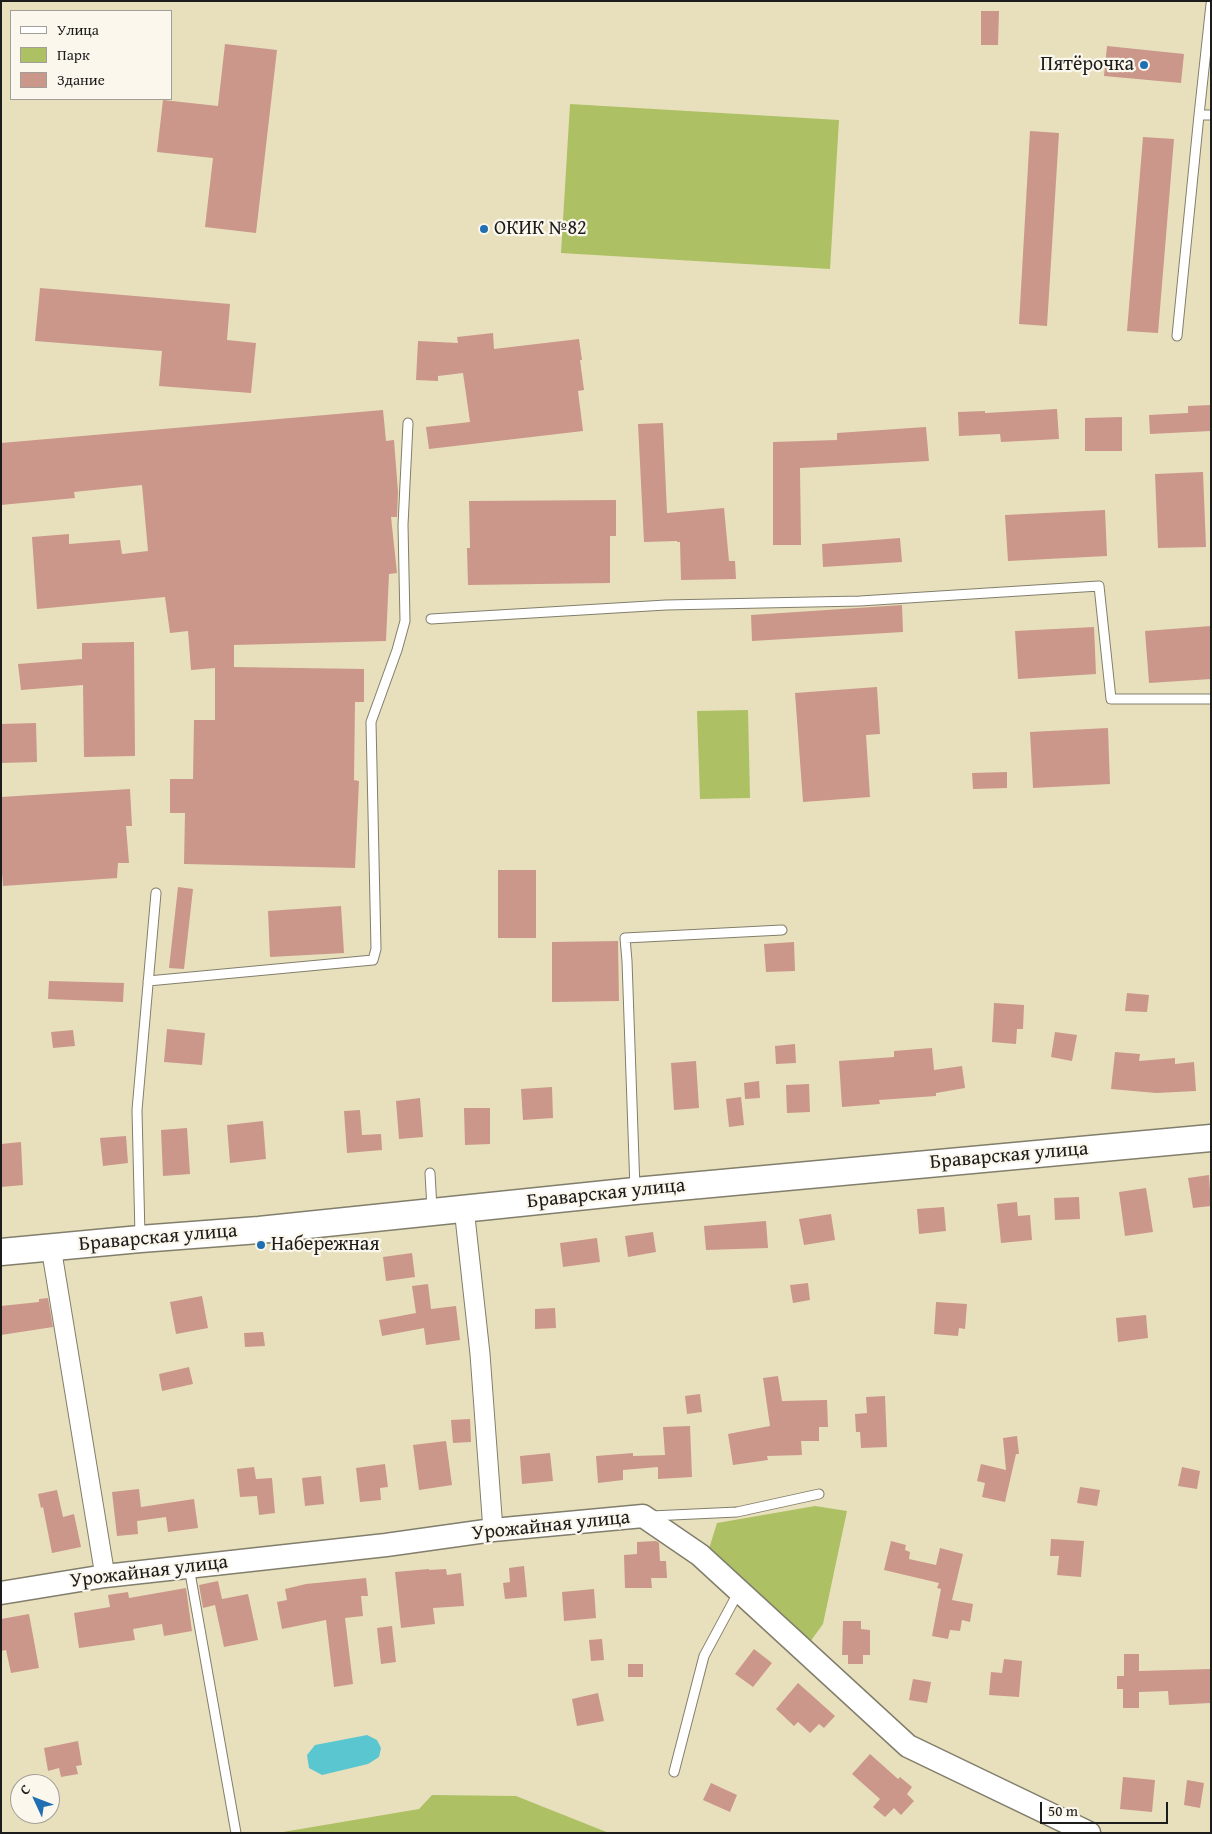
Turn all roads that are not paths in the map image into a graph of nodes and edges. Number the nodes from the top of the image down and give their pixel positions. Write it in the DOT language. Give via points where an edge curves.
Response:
graph roads {
  1 [pos="1211,4"];
  2 [pos="1198,114"];
  3 [pos="1211,116"];
  4 [pos="1177,336"];
  5 [pos="408,423"];
  6 [pos="431,619"];
  7 [pos="1211,699"];
  8 [pos="156,893"];
  9 [pos="782,930"];
  10 [pos="148,981"];
  11 [pos="1211,1138"];
  12 [pos="430,1173"];
  13 [pos="635,1191"];
  14 [pos="464,1208"];
  15 [pos="432,1212"];
  16 [pos="140,1238"];
  17 [pos="51,1247"];
  18 [pos="1,1252"];
  19 [pos="819,1494"];
  20 [pos="643,1516"];
  21 [pos="493,1530"];
  22 [pos="189,1567"];
  23 [pos="105,1576"];
  24 [pos="739,1590"];
  25 [pos="1,1593"];
  26 [pos="674,1772"];
  27 [pos="236,1833"];
  28 [pos="1089,1833"];
  1 -- 2 [label="lane"];
  2 -- 3 [label="lane"];
  2 -- 4 [label="lane"];
  5 -- 10 [label="lane" via="403,525 405,622 371,722 376,949 373,960"];
  6 -- 7 [label="lane" via="666,604 860,601 1099,586 1111,699"];
  8 -- 10 [label="lane"];
  9 -- 13 [label="lane" via="625,938"];
  10 -- 16 [label="lane" via="137,1110"];
  11 -- 13 [label="main road, Браварская улица"];
  12 -- 15 [label="lane"];
  13 -- 14 [label="main road, Браварская улица"];
  14 -- 15 [label="main road, Браварская улица"];
  14 -- 21 [label="street" via="480,1354"];
  15 -- 16 [label="main road, Браварская улица"];
  16 -- 17 [label="main road, Браварская улица"];
  17 -- 18 [label="main road, Браварская улица"];
  17 -- 23 [label="street"];
  19 -- 20 [label="lane" via="737,1512"];
  20 -- 21 [label="street, Урожайная улица"];
  20 -- 24 [label="street, Урожайная улица" via="700,1555"];
  21 -- 22 [label="street, Урожайная улица"];
  22 -- 23 [label="street, Урожайная улица"];
  22 -- 27 [label="lane"];
  23 -- 25 [label="street, Урожайная улица"];
  24 -- 26 [label="lane" via="704,1656"];
  24 -- 28 [label="street, Урожайная улица" via="908,1746"];
}
